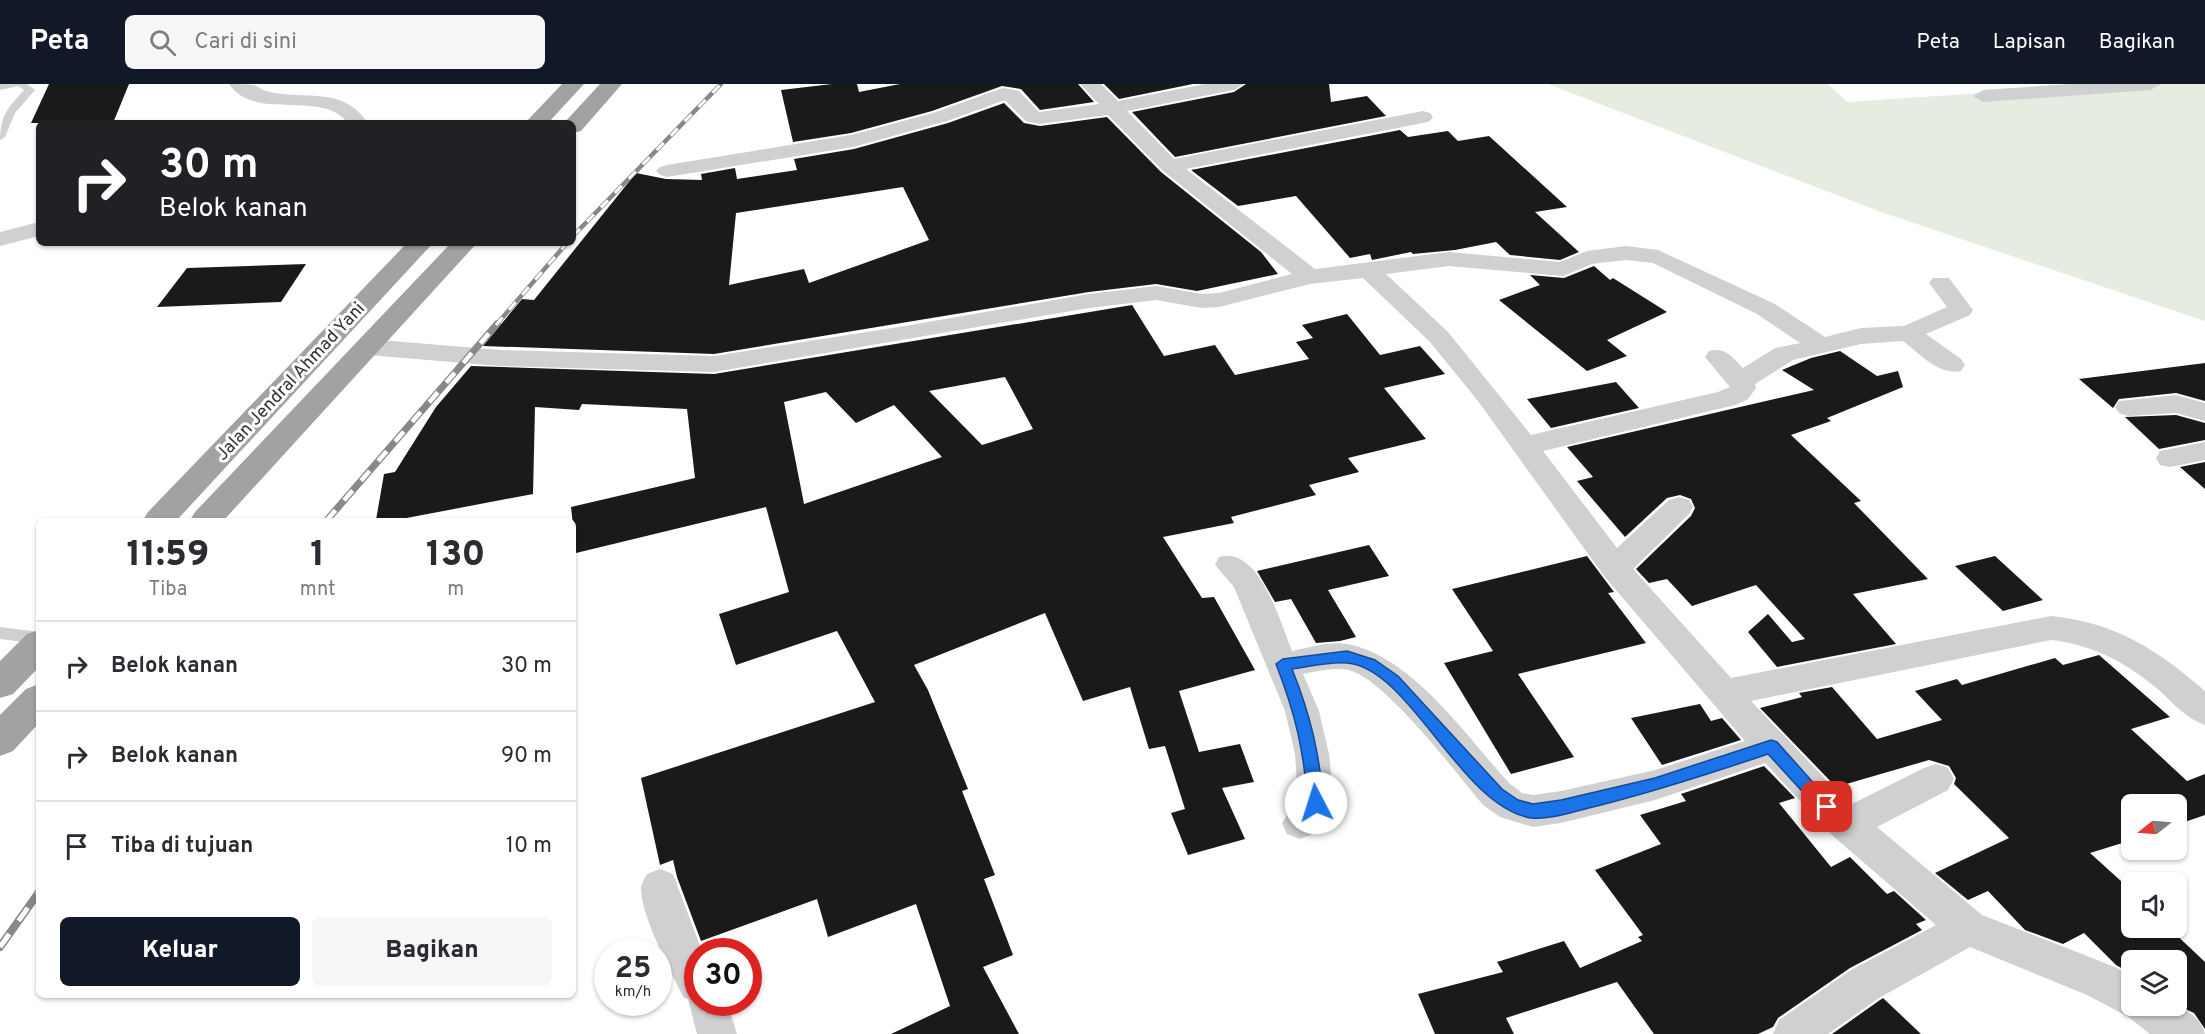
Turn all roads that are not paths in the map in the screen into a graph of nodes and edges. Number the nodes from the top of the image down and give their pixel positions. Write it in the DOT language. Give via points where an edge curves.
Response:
graph roads {
  1 [pos="15,84"];
  2 [pos="21,84"];
  3 [pos="239,84"];
  4 [pos="574,84"];
  5 [pos="612,84"];
  6 [pos="1090,84"];
  7 [pos="1234,84"];
  8 [pos="2151,84"];
  9 [pos="0,87"];
  10 [pos="1983,96"];
  11 [pos="1113,108"];
  12 [pos="5,111"];
  13 [pos="1423,117"];
  14 [pos="356,120"];
  15 [pos="539,120"];
  16 [pos="576,123"];
  17 [pos="0,137"];
  18 [pos="1169,165"];
  19 [pos="667,171"];
  20 [pos="36,230"];
  21 [pos="0,239"];
  22 [pos="418,246"];
  23 [pos="462,246"];
  24 [pos="1368,270"];
  25 [pos="1310,277"];
  26 [pos="1941,283"];
  27 [pos="1908,333"];
  28 [pos="1819,344"];
  29 [pos="368,347"];
  30 [pos="1718,357"];
  31 [pos="1952,365"];
  32 [pos="1741,381"];
  33 [pos="2128,407"];
  34 [pos="2205,412"];
  35 [pos="1524,446"];
  36 [pos="2205,451"];
  37 [pos="2170,458"];
  38 [pos="1679,507"];
  39 [pos="161,518"];
  40 [pos="208,518"];
  41 [pos="1230,565"];
  42 [pos="1615,568"];
  43 [pos="0,633"];
  44 [pos="36,638"];
  45 [pos="36,647"];
  46 [pos="1283,664"];
  47 [pos="0,684"];
  48 [pos="1723,693"];
  49 [pos="36,702"];
  50 [pos="2205,711"];
  51 [pos="0,740"];
  52 [pos="1771,747"];
  53 [pos="1936,778"];
  54 [pos="1300,823"];
  55 [pos="1846,825"];
  56 [pos="660,886"];
  57 [pos="1968,928"];
  58 [pos="684,958"];
  59 [pos="2121,993"];
  60 [pos="711,1016"];
  61 [pos="2158,1016"];
  62 [pos="717,1034"];
  63 [pos="1793,1034"];
  64 [pos="2185,1034"];
  1 -- 9 [label="lane"];
  2 -- 12 [label="lane" via="30,90"];
  3 -- 14 [label="street" via="257,94 332,93"];
  4 -- 15 [label="highway"];
  5 -- 16 [label="highway"];
  6 -- 11 [label="street"];
  7 -- 11 [label="street"];
  8 -- 10 [label="street"];
  11 -- 18 [label="street"];
  11 -- 19 [label="street" via="1036,118 1012,95 1004,94 853,141"];
  12 -- 17 [label="lane"];
  13 -- 18 [label="street"];
  18 -- 25 [label="street"];
  20 -- 21 [label="street"];
  22 -- 39 [label="highway, Jalan Jendral Ahmad Yani"];
  23 -- 29 [label="highway, Jalan Jendral Ahmad Yani"];
  24 -- 25 [label="street"];
  24 -- 28 [label="street" via="1449,259 1563,269 1587,258 1626,253 1658,257 1766,309"];
  24 -- 35 [label="street" via="1439,337"];
  25 -- 29 [label="street" via="1219,300 1156,294 1099,300 714,364 500,358"];
  26 -- 27 [label="street" via="1962,310"];
  27 -- 28 [label="street"];
  27 -- 31 [label="street"];
  28 -- 32 [label="street" via="1784,354"];
  29 -- 40 [label="highway, Jalan Jendral Ahmad Yani"];
  30 -- 32 [label="street"];
  32 -- 35 [label="street" via="1743,388 1739,393 1726,399"];
  33 -- 34 [label="street" via="2176,404"];
  35 -- 42 [label="street"];
  36 -- 37 [label="street"];
  38 -- 42 [label="street"];
  41 -- 46 [label="street" via="1247,581"];
  42 -- 48 [label="street"];
  43 -- 44 [label="lane"];
  45 -- 47 [label="highway"];
  46 -- 52 [label="street" via="1347,657 1370,664 1393,680 1496,794 1513,806 1533,811 1655,785"];
  46 -- 54 [label="street" via="1302,711 1312,754 1316,803"];
  48 -- 50 [label="street" via="2051,628 2073,628 2117,642 2141,656"];
  48 -- 52 [label="street"];
  49 -- 51 [label="highway"];
  52 -- 55 [label="street"];
  53 -- 55 [label="street"];
  55 -- 57 [label="street"];
  56 -- 58 [label="street" via="675,942"];
  57 -- 59 [label="street"];
  57 -- 63 [label="street" via="1865,984"];
  60 -- 62 [label="street"];
  61 -- 64 [label="street"];
}
